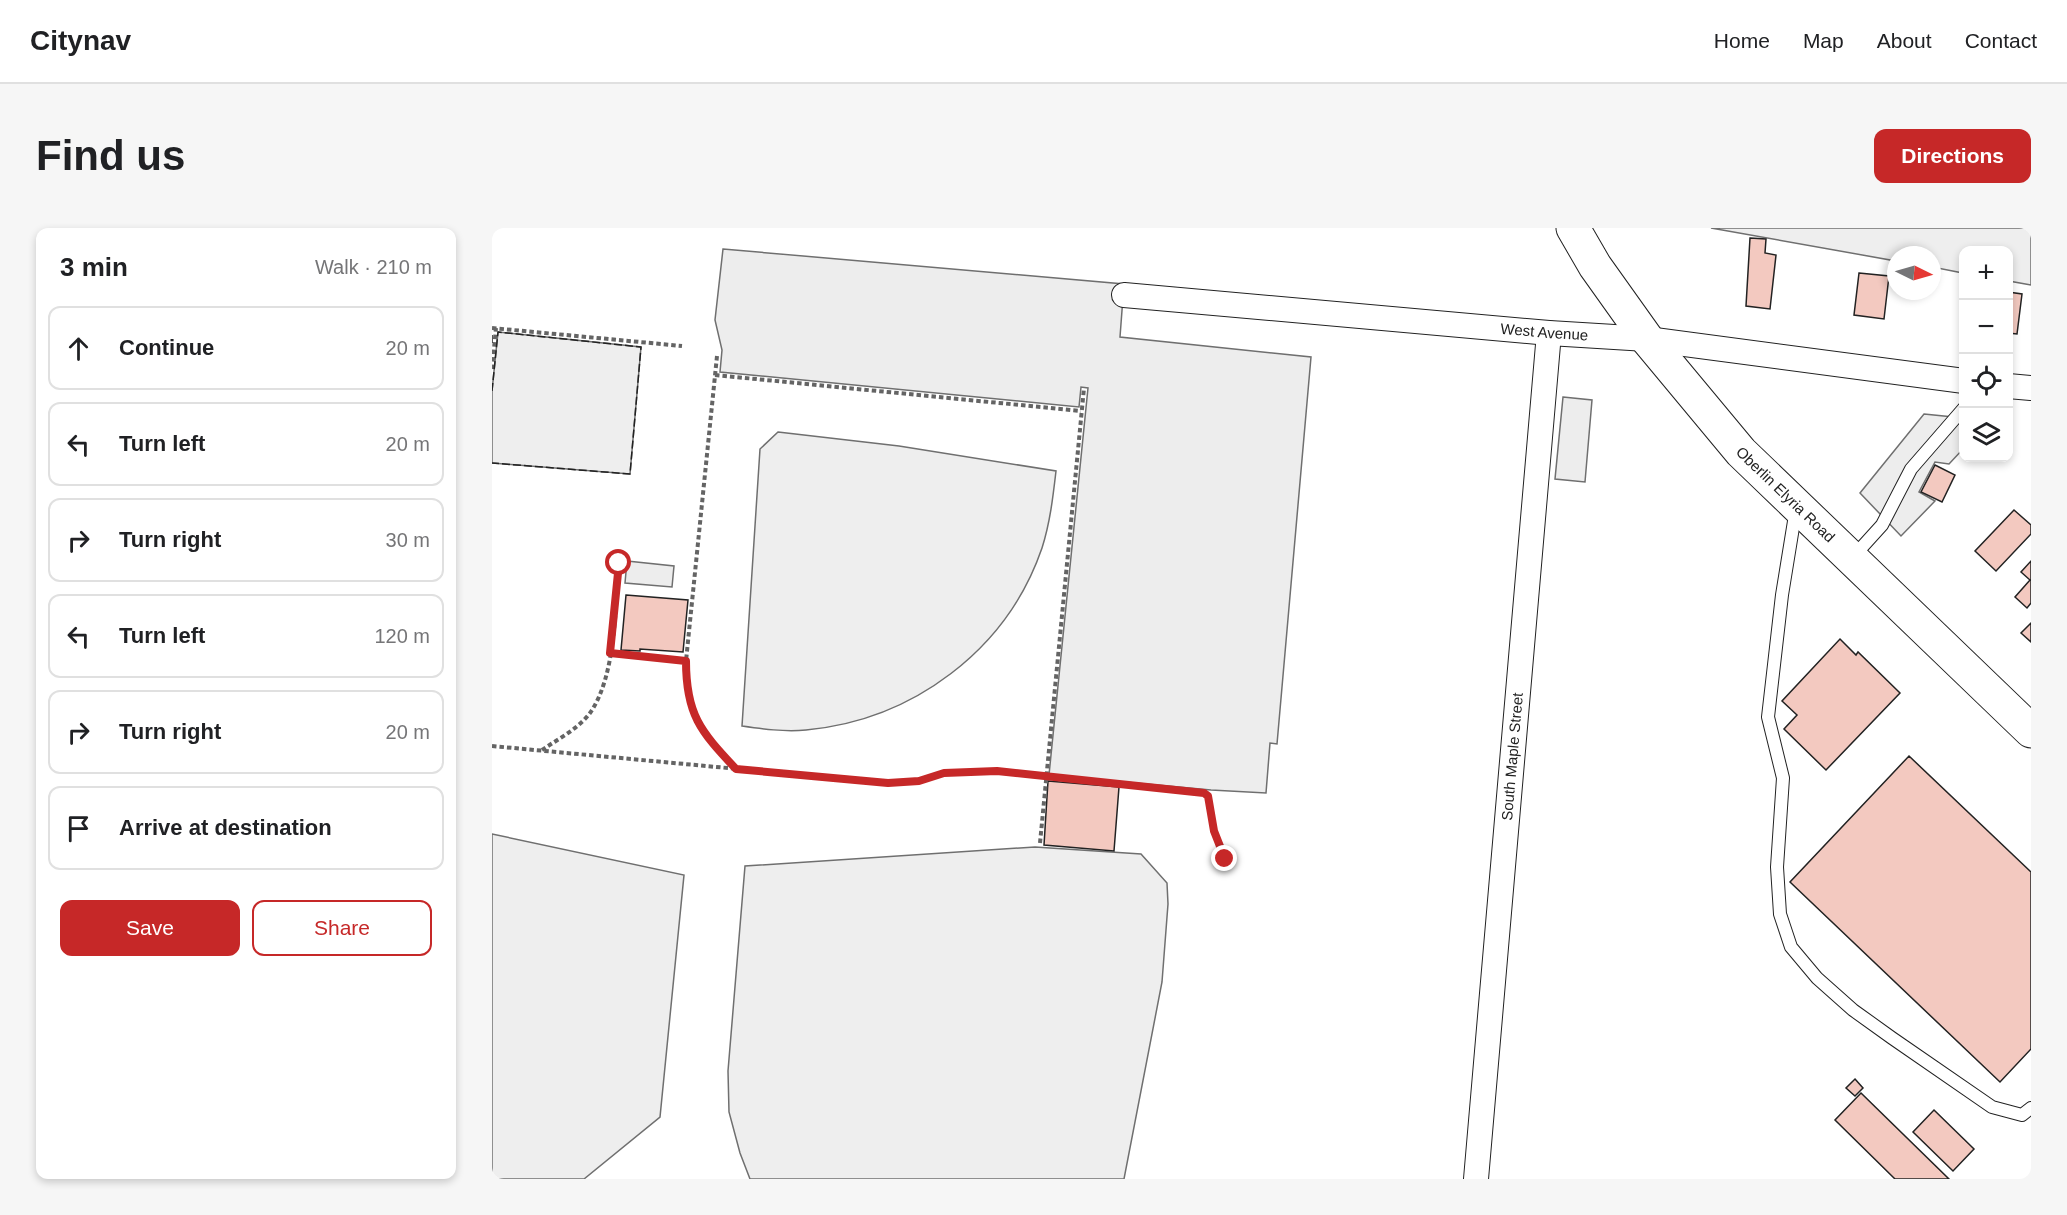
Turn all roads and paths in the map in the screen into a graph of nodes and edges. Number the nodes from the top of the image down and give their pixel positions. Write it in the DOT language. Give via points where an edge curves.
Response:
graph roads {
  1 [pos="1573,228"];
  2 [pos="1124,296"];
  3 [pos="494,328"];
  4 [pos="1549,333"];
  5 [pos="1647,339"];
  6 [pos="682,346"];
  7 [pos="717,356"];
  8 [pos="492,369"];
  9 [pos="715,375"];
  10 [pos="1959,380"];
  11 [pos="2013,386"];
  12 [pos="1084,388"];
  13 [pos="2031,388"];
  14 [pos="1082,411"];
  15 [pos="1959,414"];
  16 [pos="1797,505"];
  17 [pos="1852,558"];
  18 [pos="619,563"];
  19 [pos="610,653"];
  20 [pos="686,661"];
  21 [pos="2031,731"];
  22 [pos="492,746"];
  23 [pos="542,750"];
  24 [pos="736,769"];
  25 [pos="1045,778"];
  26 [pos="1040,843"];
  27 [pos="1225,859"];
  28 [pos="2031,1108"];
  29 [pos="1476,1179"];
  1 -- 5 [label="main road, Oberlin Elyria Road"];
  2 -- 4 [label="street, West Avenue"];
  3 -- 6 [label="path"];
  3 -- 8 [label="path"];
  4 -- 5 [label="street, West Avenue"];
  4 -- 29 [label="street, South Maple Street"];
  5 -- 10 [label="street, West Avenue"];
  5 -- 16 [label="main road, Oberlin Elyria Road" via="1741,452"];
  7 -- 9 [label="path"];
  9 -- 14 [label="path"];
  9 -- 20 [label="path"];
  11 -- 13 [label="street"];
  12 -- 14 [label="path"];
  14 -- 25 [label="path"];
  15 -- 17 [label="lane" via="1911,469 1882,525"];
  16 -- 17 [label="main road, Oberlin Elyria Road"];
  16 -- 28 [label="lane" via="1768,717 1783,778 1777,867 1780,914 1791,947 1817,978 1853,1010 1992,1107 2022,1115"];
  17 -- 21 [label="main road, Oberlin Elyria Road"];
  18 -- 19 [label="path"];
  19 -- 20 [label="path"];
  19 -- 23 [label="path" via="608,670 590,712"];
  20 -- 24 [label="path" via="689,701 696,720"];
  22 -- 23 [label="path"];
  23 -- 24 [label="path"];
  24 -- 25 [label="path" via="888,783 970,771"];
  25 -- 26 [label="path"];
  25 -- 27 [label="path" via="1204,793 1210,801 1214,831"];
}
